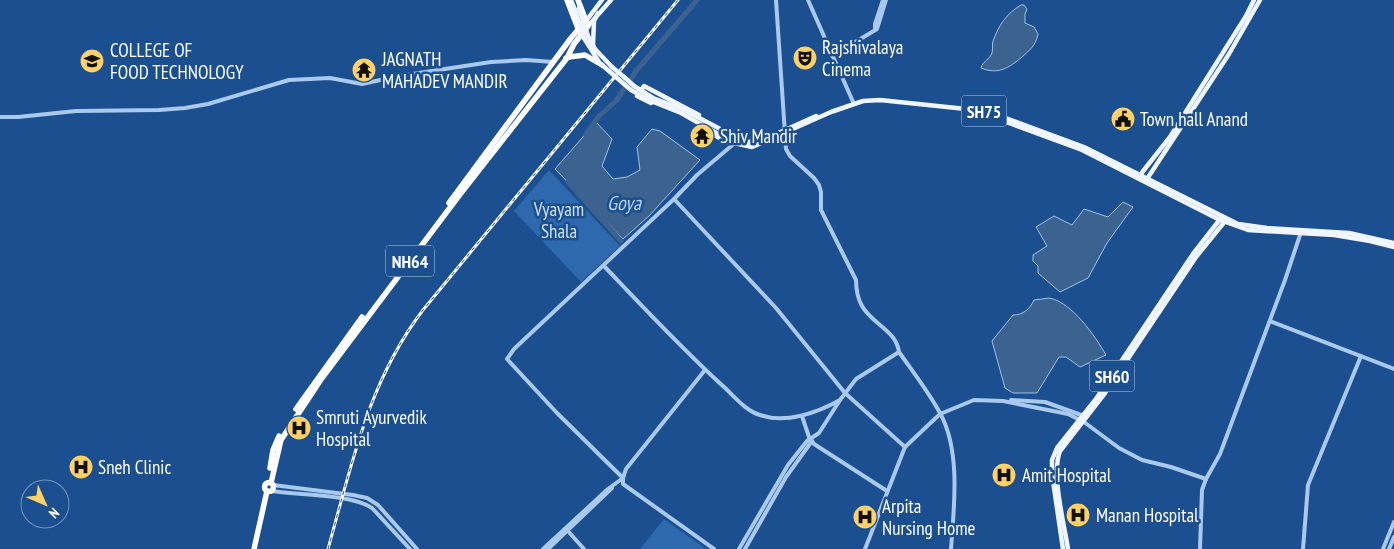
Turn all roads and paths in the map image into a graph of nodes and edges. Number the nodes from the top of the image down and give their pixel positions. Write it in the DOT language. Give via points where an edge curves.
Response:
graph roads {
  1 [pos="567,0"];
  2 [pos="571,0"];
  3 [pos="577,0"];
  4 [pos="602,0"];
  5 [pos="609,0"];
  6 [pos="776,0"];
  7 [pos="808,0"];
  8 [pos="884,0"];
  9 [pos="1254,0"];
  10 [pos="1260,0"];
  11 [pos="577,9"];
  12 [pos="587,24"];
  13 [pos="579,32"];
  14 [pos="593,45"];
  15 [pos="832,56"];
  16 [pos="553,62"];
  17 [pos="602,65"];
  18 [pos="652,100"];
  19 [pos="854,102"];
  20 [pos="0,117"];
  21 [pos="785,131"];
  22 [pos="736,140"];
  23 [pos="479,170"];
  24 [pos="1139,176"];
  25 [pos="1146,180"];
  26 [pos="674,199"];
  27 [pos="1223,220"];
  28 [pos="1301,232"];
  29 [pos="1394,243"];
  30 [pos="1394,247"];
  31 [pos="604,266"];
  32 [pos="1270,321"];
  33 [pos="899,352"];
  34 [pos="1361,356"];
  35 [pos="1394,369"];
  36 [pos="705,370"];
  37 [pos="317,381"];
  38 [pos="845,393"];
  39 [pos="840,400"];
  40 [pos="940,414"];
  41 [pos="802,416"];
  42 [pos="1083,418"];
  43 [pos="811,440"];
  44 [pos="905,446"];
  45 [pos="623,478"];
  46 [pos="1206,479"];
  47 [pos="270,487"];
  48 [pos="887,491"];
  49 [pos="1394,522"];
  50 [pos="567,530"];
  51 [pos="1394,537"];
  52 [pos="256,549"];
  53 [pos="410,549"];
  54 [pos="417,549"];
  55 [pos="543,549"];
  56 [pos="548,549"];
  57 [pos="584,549"];
  58 [pos="714,549"];
  59 [pos="739,549"];
  60 [pos="745,549"];
  61 [pos="865,549"];
  62 [pos="951,549"];
  63 [pos="1063,549"];
  64 [pos="1068,549"];
  65 [pos="1200,549"];
  66 [pos="1303,549"];
  67 [pos="1383,549"];
  68 [pos="1389,549"];
  1 -- 13 [label="highway"];
  2 -- 11 [label="main road, SH75"];
  3 -- 11 [label="main road, SH75"];
  3 -- 12 [label="highway"];
  4 -- 12 [label="main road"];
  5 -- 12 [label="main road"];
  5 -- 14 [label="main road, bridge" via="594,21"];
  6 -- 21 [label="street"];
  7 -- 15 [label="street"];
  8 -- 15 [label="street" via="875,30"];
  9 -- 24 [label="main road" via="1170,137"];
  10 -- 25 [label="main road" via="1229,54"];
  11 -- 14 [label="main road, SH75, bridge"];
  11 -- 17 [label="main road, SH75, bridge" via="586,42"];
  12 -- 13 [label="highway, NH64"];
  13 -- 16 [label="highway, NH64"];
  13 -- 23 [label="highway, NH64" via="567,58"];
  14 -- 18 [label="main road, SH75, bridge" via="603,59"];
  15 -- 19 [label="street"];
  16 -- 20 [label="street" via="491,62 362,84 330,78 289,80 208,104 176,109 76,111"];
  16 -- 37 [label="highway, NH64"];
  17 -- 18 [label="main road, SH75, bridge" via="632,90"];
  17 -- 23 [label="highway, bridge" via="583,55 566,58 487,155"];
  18 -- 22 [label="main road, SH75"];
  19 -- 21 [label="main road, SH75"];
  19 -- 24 [label="main road, SH75" via="862,98 879,98 970,107 1084,146"];
  21 -- 22 [label="main road, SH75" via="761,141"];
  21 -- 33 [label="street" via="786,149 790,156 819,185 820,210 856,280 863,308 891,334"];
  22 -- 22 [label="main road" via="726,142 680,114 638,96 644,86 730,132"];
  22 -- 26 [label="street"];
  23 -- 37 [label="highway, NH64"];
  24 -- 25 [label="main road, SH75"];
  25 -- 27 [label="main road, SH75"];
  26 -- 31 [label="street"];
  26 -- 38 [label="street" via="776,308"];
  27 -- 28 [label="main road" via="1250,227"];
  27 -- 42 [label="main road, SH60" via="1124,365"];
  28 -- 29 [label="main road" via="1349,233"];
  28 -- 30 [label="main road"];
  28 -- 32 [label="street"];
  31 -- 36 [label="street"];
  31 -- 45 [label="street" via="507,359"];
  32 -- 34 [label="street"];
  32 -- 46 [label="street" via="1220,454"];
  33 -- 38 [label="street" via="856,379"];
  33 -- 40 [label="street"];
  34 -- 35 [label="street"];
  34 -- 66 [label="street" via="1308,485"];
  36 -- 41 [label="street" via="748,410 759,415"];
  36 -- 45 [label="street" via="626,469"];
  37 -- 47 [label="highway, NH64" via="278,437 273,450"];
  38 -- 39 [label="street"];
  38 -- 44 [label="street"];
  39 -- 41 [label="street"];
  39 -- 43 [label="street"];
  40 -- 42 [label="street" via="974,400 1003,401"];
  40 -- 44 [label="street"];
  40 -- 62 [label="street" via="954,463"];
  41 -- 43 [label="street"];
  42 -- 46 [label="street" via="1119,448 1142,460"];
  42 -- 63 [label="main road, SH60" via="1057,448 1052,460"];
  42 -- 64 [label="main road, SH60" via="1057,457 1057,481"];
  43 -- 48 [label="street"];
  43 -- 59 [label="street" via="786,469"];
  43 -- 60 [label="street"];
  44 -- 48 [label="street"];
  45 -- 50 [label="street"];
  45 -- 58 [label="street" via="623,484 630,490"];
  46 -- 65 [label="street" via="1202,490"];
  47 -- 52 [label="highway, NH64"];
  47 -- 53 [label="street" via="365,504"];
  47 -- 54 [label="street" via="367,498 382,509"];
  48 -- 61 [label="street"];
  49 -- 67 [label="street"];
  50 -- 55 [label="street"];
  50 -- 56 [label="street"];
  50 -- 57 [label="street"];
  51 -- 68 [label="street"];
}
